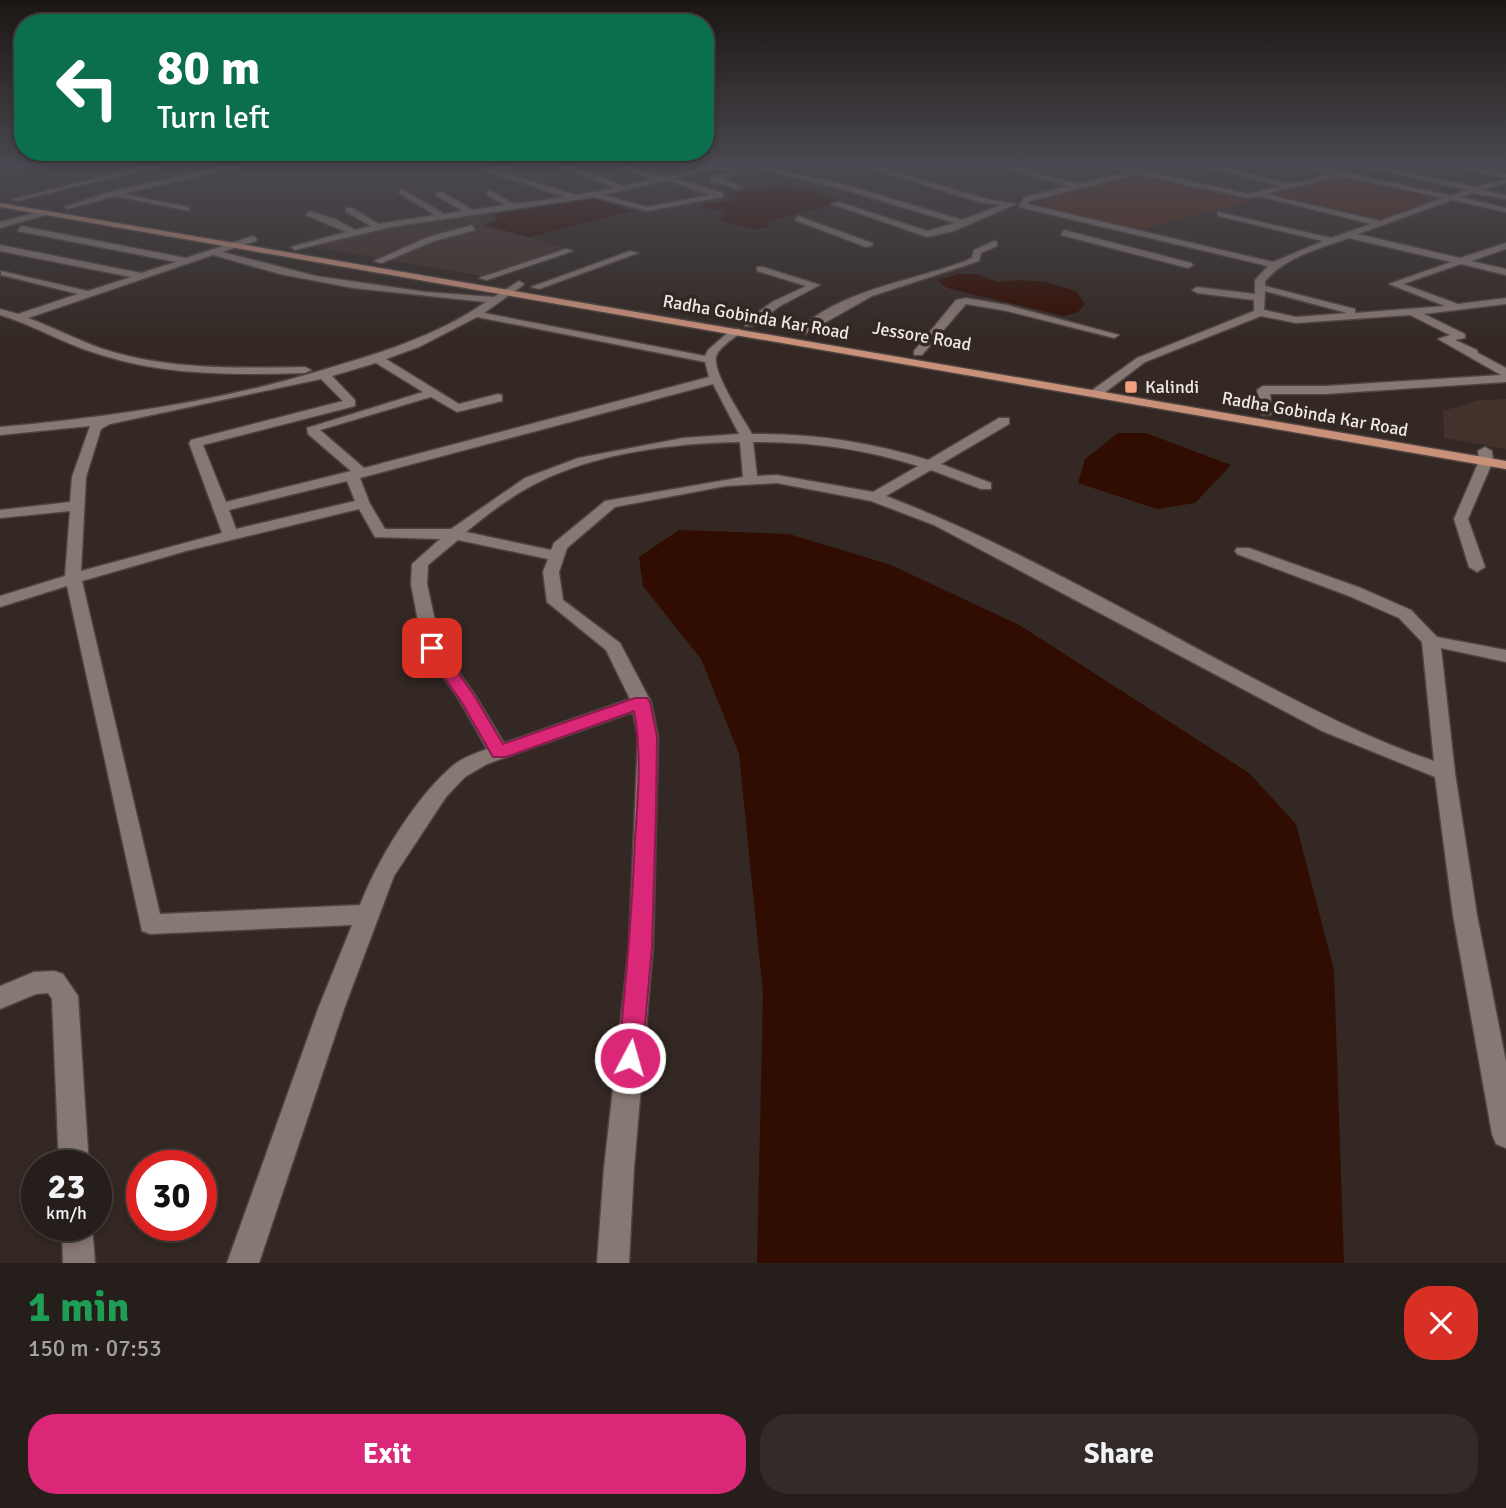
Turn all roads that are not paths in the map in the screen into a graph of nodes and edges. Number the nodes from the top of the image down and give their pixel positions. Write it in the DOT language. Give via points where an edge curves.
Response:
graph roads {
  1 [pos="126,224"];
  2 [pos="166,224"];
  3 [pos="337,224"];
  4 [pos="372,224"];
  5 [pos="397,224"];
  6 [pos="814,224"];
  7 [pos="893,224"];
  8 [pos="960,224"];
  9 [pos="1090,224"];
  10 [pos="1097,224"];
  11 [pos="1262,224"];
  12 [pos="1382,224"];
  13 [pos="0,225"];
  14 [pos="854,225"];
  15 [pos="377,227"];
  16 [pos="472,228"];
  17 [pos="21,229"];
  18 [pos="831,230"];
  19 [pos="352,232"];
  20 [pos="1348,235"];
  21 [pos="0,236"];
  22 [pos="253,239"];
  23 [pos="1168,240"];
  24 [pos="1332,241"];
  25 [pos="994,244"];
  26 [pos="869,245"];
  27 [pos="233,246"];
  28 [pos="1506,246"];
  29 [pos="295,247"];
  30 [pos="0,248"];
  31 [pos="569,251"];
  32 [pos="212,252"];
  33 [pos="633,253"];
  34 [pos="1139,253"];
  35 [pos="187,261"];
  36 [pos="379,261"];
  37 [pos="1463,262"];
  38 [pos="1188,265"];
  39 [pos="1274,265"];
  40 [pos="760,269"];
  41 [pos="1506,272"];
  42 [pos="4,273"];
  43 [pos="141,276"];
  44 [pos="484,278"];
  45 [pos="536,287"];
  46 [pos="1197,290"];
  47 [pos="508,292"];
  48 [pos="1259,292"];
  49 [pos="90,294"];
  50 [pos="1506,301"];
  51 [pos="1457,307"];
  52 [pos="0,312"];
  53 [pos="1412,312"];
  54 [pos="1259,313"];
  55 [pos="475,314"];
  56 [pos="1368,315"];
  57 [pos="20,317"];
  58 [pos="0,323"];
  59 [pos="749,324"];
  60 [pos="736,331"];
  61 [pos="801,332"];
  62 [pos="1114,335"];
  63 [pos="918,353"];
  64 [pos="378,359"];
  65 [pos="710,360"];
  66 [pos="340,369"];
  67 [pos="323,374"];
  68 [pos="1506,375"];
  69 [pos="716,379"];
  70 [pos="1106,385"];
  71 [pos="432,393"];
  72 [pos="1095,394"];
  73 [pos="498,398"];
  74 [pos="1266,412"];
  75 [pos="106,421"];
  76 [pos="1004,421"];
  77 [pos="0,431"];
  78 [pos="746,435"];
  79 [pos="1506,455"];
  80 [pos="1485,456"];
  81 [pos="932,464"];
  82 [pos="1506,465"];
  83 [pos="356,474"];
  84 [pos="750,481"];
  85 [pos="985,486"];
  86 [pos="875,497"];
  87 [pos="363,504"];
  88 [pos="75,506"];
  89 [pos="220,508"];
  90 [pos="0,514"];
  91 [pos="453,534"];
  92 [pos="231,535"];
  93 [pos="1243,551"];
  94 [pos="556,556"];
  95 [pos="1477,567"];
  96 [pos="73,576"];
  97 [pos="0,601"];
  98 [pos="1431,641"];
  99 [pos="1506,656"];
  100 [pos="641,702"];
  101 [pos="499,752"];
  102 [pos="1445,773"];
  103 [pos="368,914"];
  104 [pos="0,998"];
  105 [pos="1506,1134"];
  106 [pos="73,1150"];
  107 [pos="78,1241"];
  108 [pos="79,1263"];
  109 [pos="243,1263"];
  110 [pos="612,1263"];
  1 -- 27 [label="main road, Radha Gobinda Kar Road"];
  2 -- 22 [label="main road, Jessore Road"];
  3 -- 19 [label="street"];
  4 -- 15 [label="street"];
  5 -- 15 [label="street"];
  6 -- 18 [label="street"];
  7 -- 8 [label="street" via="927,234"];
  9 -- 34 [label="street" via="1065,233"];
  10 -- 23 [label="street"];
  11 -- 24 [label="street"];
  12 -- 20 [label="street"];
  13 -- 17 [label="street"];
  14 -- 18 [label="street"];
  15 -- 19 [label="street"];
  16 -- 36 [label="street"];
  17 -- 21 [label="street"];
  17 -- 35 [label="street"];
  18 -- 26 [label="street"];
  19 -- 29 [label="street"];
  20 -- 24 [label="street"];
  20 -- 37 [label="street"];
  22 -- 27 [label="street"];
  22 -- 29 [label="main road, Jessore Road"];
  23 -- 34 [label="street"];
  23 -- 39 [label="street"];
  24 -- 39 [label="street"];
  25 -- 61 [label="street" via="961,266 892,285 847,304"];
  27 -- 32 [label="street"];
  27 -- 47 [label="main road, Radha Gobinda Kar Road"];
  28 -- 37 [label="street"];
  29 -- 36 [label="main road, Jessore Road"];
  30 -- 43 [label="street"];
  31 -- 44 [label="street"];
  32 -- 35 [label="street"];
  32 -- 47 [label="street" via="397,291"];
  33 -- 45 [label="street"];
  34 -- 38 [label="street"];
  35 -- 43 [label="street"];
  36 -- 44 [label="main road, Jessore Road"];
  37 -- 41 [label="street"];
  37 -- 51 [label="street" via="1394,284"];
  39 -- 48 [label="street" via="1260,280"];
  40 -- 59 [label="street" via="815,285"];
  42 -- 49 [label="street"];
  43 -- 49 [label="street"];
  44 -- 47 [label="main road, Jessore Road"];
  45 -- 47 [label="main road, Jessore Road"];
  45 -- 59 [label="main road, Jessore Road"];
  46 -- 48 [label="street"];
  47 -- 55 [label="street"];
  47 -- 60 [label="main road, Radha Gobinda Kar Road"];
  48 -- 54 [label="street"];
  48 -- 56 [label="street"];
  49 -- 57 [label="street"];
  50 -- 51 [label="street"];
  51 -- 53 [label="street"];
  52 -- 57 [label="street"];
  53 -- 56 [label="street"];
  53 -- 68 [label="street" via="1461,336 1443,339"];
  54 -- 56 [label="street" via="1296,320"];
  54 -- 70 [label="street" via="1141,360"];
  55 -- 64 [label="street"];
  55 -- 65 [label="street"];
  57 -- 58 [label="street"];
  57 -- 66 [label="street" via="100,351 155,364 273,372"];
  59 -- 61 [label="main road, Jessore Road"];
  60 -- 65 [label="street" via="712,352"];
  60 -- 72 [label="main road, Radha Gobinda Kar Road"];
  61 -- 63 [label="main road, Jessore Road"];
  62 -- 63 [label="street" via="966,301 960,302"];
  63 -- 70 [label="main road, Jessore Road"];
  64 -- 66 [label="street"];
  64 -- 71 [label="street"];
  65 -- 69 [label="street"];
  66 -- 67 [label="street"];
  67 -- 75 [label="street"];
  67 -- 89 [label="street" via="351,403 196,443"];
  68 -- 74 [label="street" via="1325,390 1264,390"];
  69 -- 78 [label="street"];
  69 -- 83 [label="street"];
  70 -- 72 [label="street"];
  70 -- 74 [label="main road, Jessore Road"];
  71 -- 73 [label="street" via="457,408"];
  71 -- 83 [label="street" via="313,428"];
  72 -- 80 [label="main road, Radha Gobinda Kar Road"];
  74 -- 80 [label="main road, Jessore Road"];
  75 -- 77 [label="street"];
  75 -- 88 [label="street" via="91,436"];
  76 -- 81 [label="street"];
  78 -- 81 [label="street" via="810,438"];
  78 -- 84 [label="street"];
  78 -- 91 [label="street" via="677,442 567,466 531,481"];
  79 -- 80 [label="main road, Jessore Road"];
  80 -- 82 [label="main road, Radha Gobinda Kar Road"];
  80 -- 95 [label="street" via="1461,519"];
  81 -- 85 [label="street"];
  81 -- 86 [label="street"];
  83 -- 87 [label="street"];
  83 -- 89 [label="street"];
  84 -- 86 [label="street" via="778,479"];
  84 -- 94 [label="street" via="610,504 559,546"];
  86 -- 102 [label="street" via="997,551 1329,726"];
  87 -- 91 [label="street" via="380,534"];
  87 -- 92 [label="street"];
  88 -- 90 [label="street"];
  88 -- 96 [label="street"];
  89 -- 92 [label="street"];
  91 -- 94 [label="street"];
  91 -- 101 [label="street" via="420,564 425,618 432,648"];
  92 -- 96 [label="street"];
  93 -- 98 [label="street" via="1405,614"];
  94 -- 100 [label="street" via="551,572 555,602 614,647"];
  96 -- 97 [label="street"];
  96 -- 103 [label="street" via="150,924"];
  98 -- 99 [label="street"];
  98 -- 102 [label="street"];
  100 -- 101 [label="street"];
  100 -- 110 [label="street" via="648,737 641,947"];
  101 -- 103 [label="street" via="458,772 439,792 384,873"];
  102 -- 105 [label="street" via="1465,915"];
  103 -- 109 [label="street"];
  104 -- 106 [label="street" via="34,983 54,982 65,996"];
  107 -- 108 [label="street"];
}
